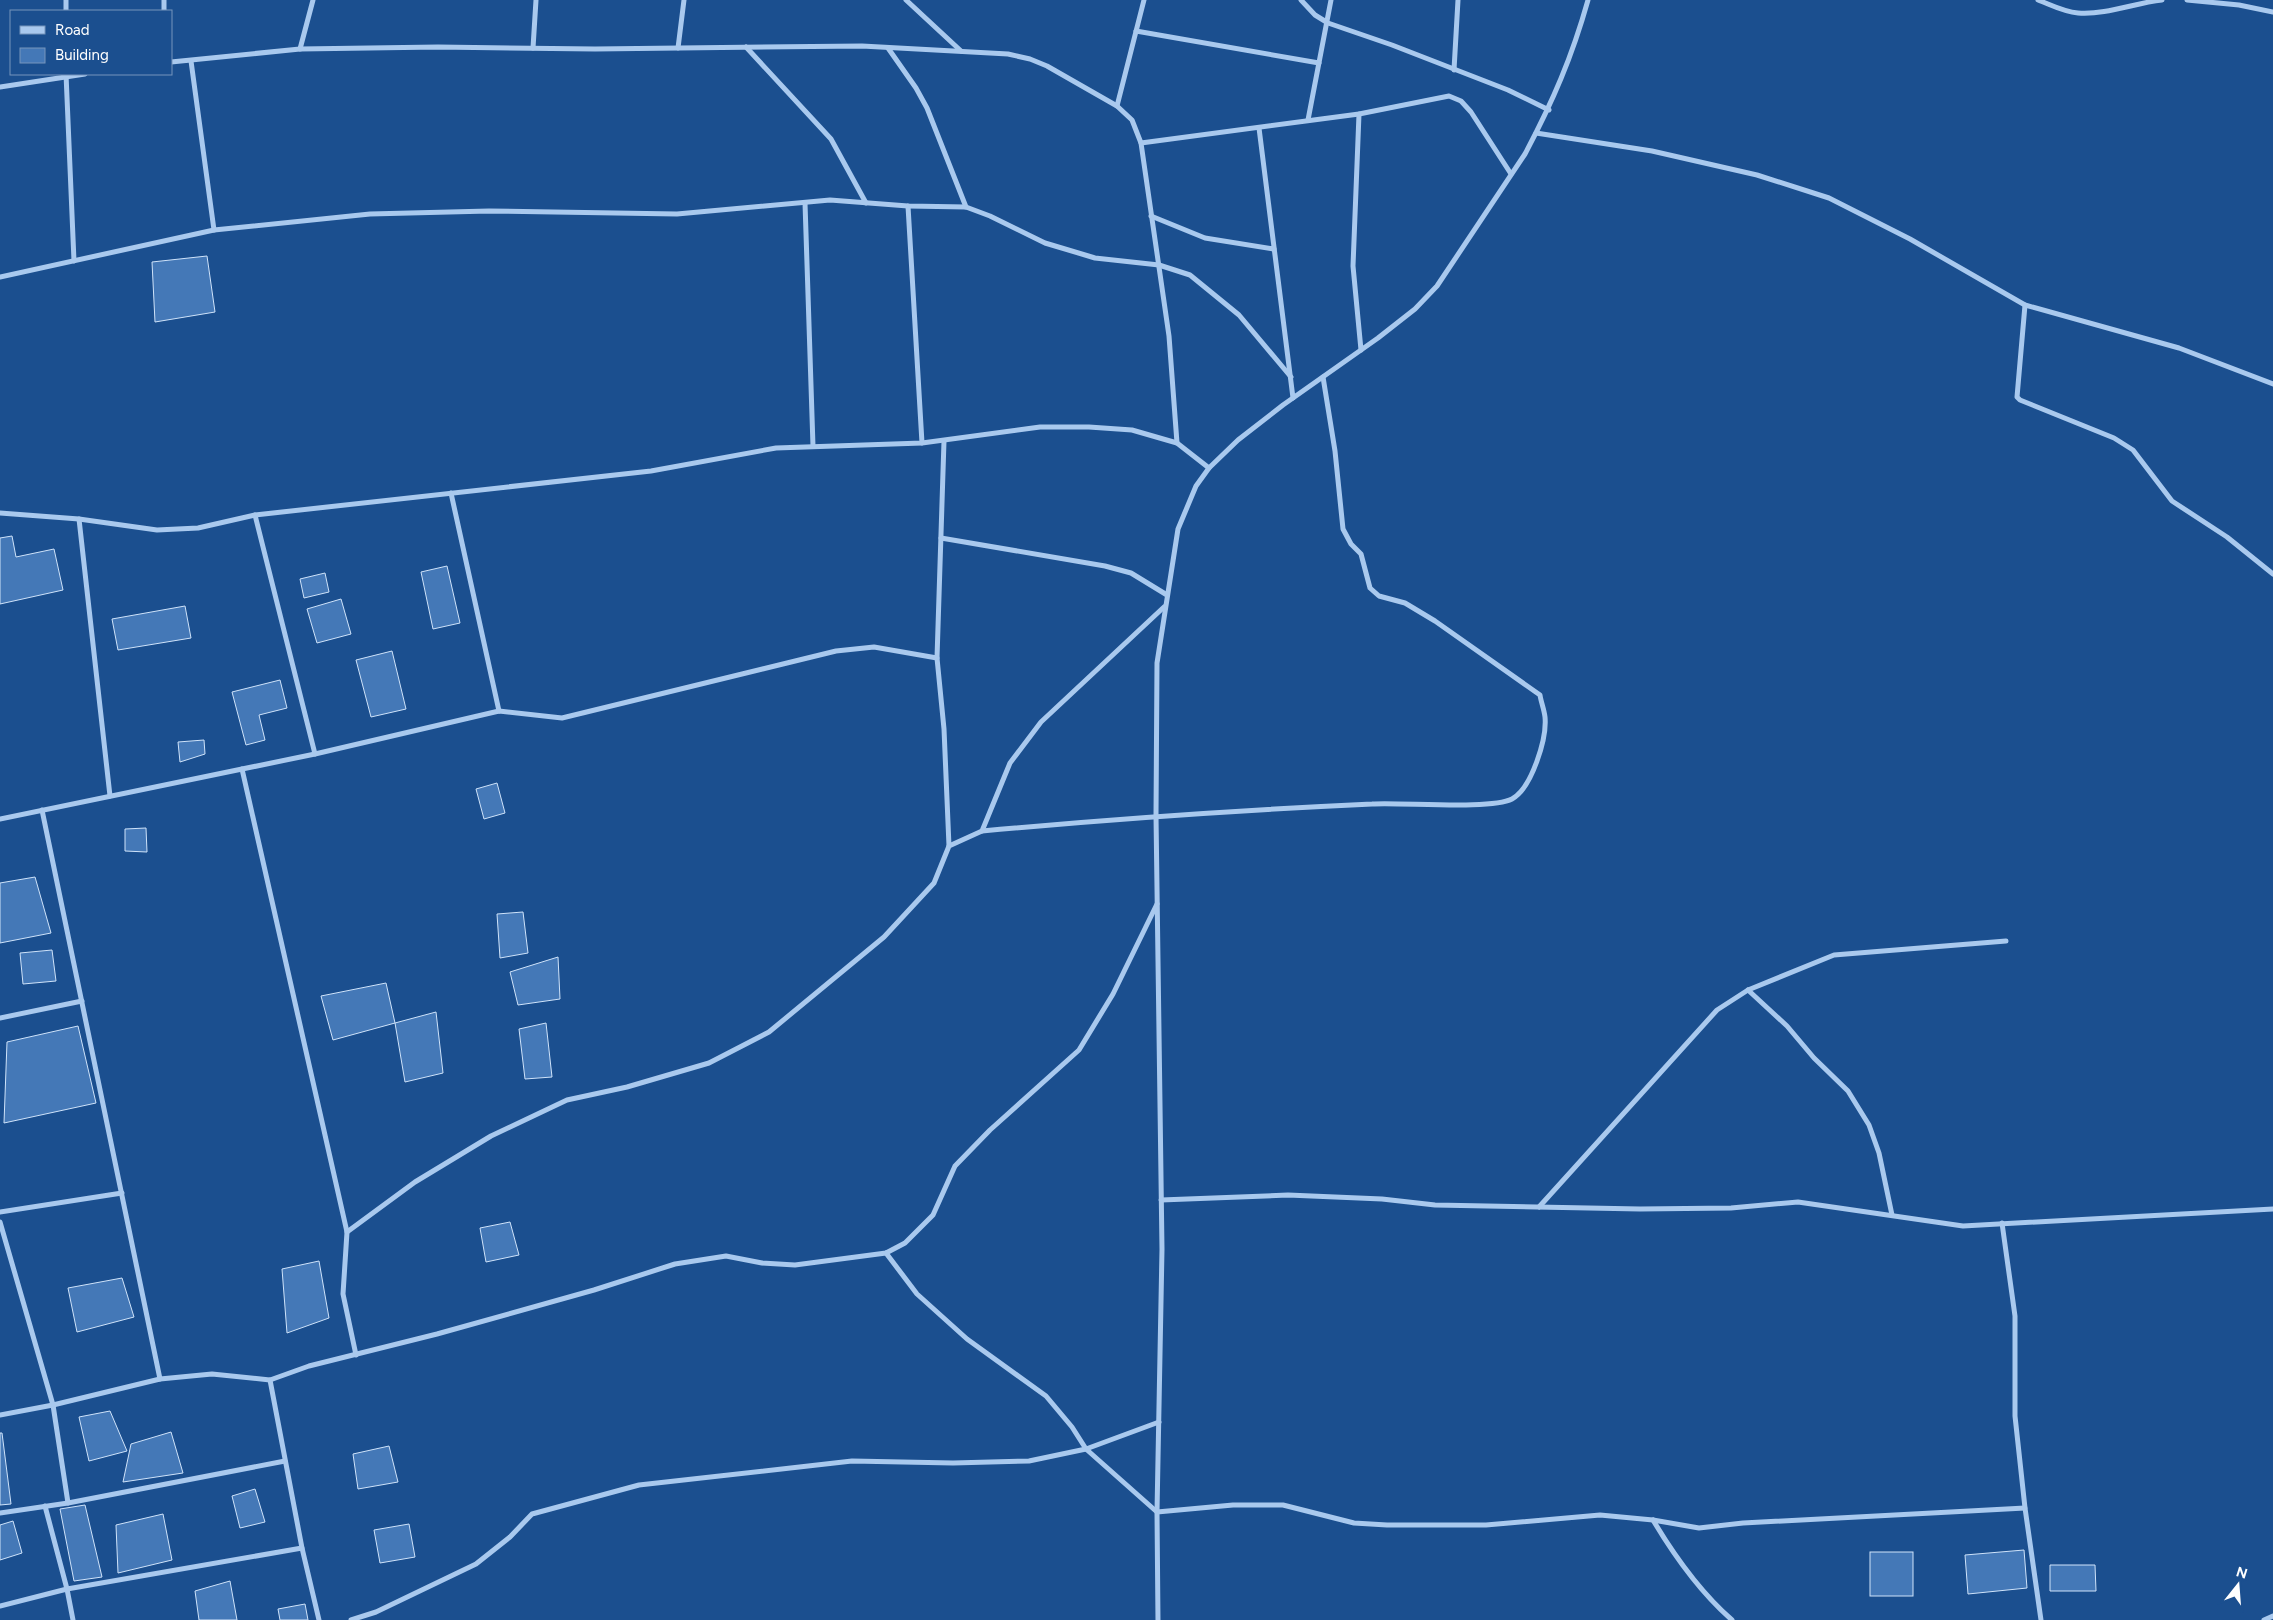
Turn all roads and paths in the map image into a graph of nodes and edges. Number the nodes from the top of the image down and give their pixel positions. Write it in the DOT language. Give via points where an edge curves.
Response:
graph roads {
  1 [pos="313,0"];
  2 [pos="536,0"];
  3 [pos="684,0"];
  4 [pos="906,0"];
  5 [pos="1144,0"];
  6 [pos="1301,0"];
  7 [pos="1331,0"];
  8 [pos="1458,0"];
  9 [pos="1588,0"];
  10 [pos="2038,0"];
  11 [pos="2162,0"];
  12 [pos="2187,0"];
  13 [pos="2273,12"];
  14 [pos="1328,23"];
  15 [pos="1136,31"];
  16 [pos="746,47"];
  17 [pos="533,48"];
  18 [pos="678,48"];
  19 [pos="888,48"];
  20 [pos="300,49"];
  21 [pos="961,52"];
  22 [pos="190,61"];
  23 [pos="172,62"];
  24 [pos="1319,63"];
  25 [pos="1454,70"];
  26 [pos="66,75"];
  27 [pos="0,88"];
  28 [pos="1118,106"];
  29 [pos="1548,110"];
  30 [pos="1359,114"];
  31 [pos="1308,120"];
  32 [pos="1259,128"];
  33 [pos="1536,133"];
  34 [pos="1141,143"];
  35 [pos="1511,174"];
  36 [pos="805,202"];
  37 [pos="866,203"];
  38 [pos="908,206"];
  39 [pos="966,207"];
  40 [pos="1151,216"];
  41 [pos="214,230"];
  42 [pos="1274,249"];
  43 [pos="74,260"];
  44 [pos="1159,265"];
  45 [pos="0,277"];
  46 [pos="2025,305"];
  47 [pos="1361,350"];
  48 [pos="1291,377"];
  49 [pos="1323,377"];
  50 [pos="2273,384"];
  51 [pos="1293,398"];
  52 [pos="944,441"];
  53 [pos="1177,442"];
  54 [pos="922,443"];
  55 [pos="813,446"];
  56 [pos="1209,468"];
  57 [pos="451,492"];
  58 [pos="0,513"];
  59 [pos="255,515"];
  60 [pos="79,519"];
  61 [pos="941,538"];
  62 [pos="2273,574"];
  63 [pos="1166,595"];
  64 [pos="1164,607"];
  65 [pos="937,658"];
  66 [pos="499,711"];
  67 [pos="315,754"];
  68 [pos="242,769"];
  69 [pos="110,796"];
  70 [pos="42,810"];
  71 [pos="1156,816"];
  72 [pos="0,819"];
  73 [pos="982,831"];
  74 [pos="950,846"];
  75 [pos="1158,902"];
  76 [pos="2006,941"];
  77 [pos="1748,990"];
  78 [pos="82,1001"];
  79 [pos="0,1018"];
  80 [pos="122,1194"];
  81 [pos="1161,1200"];
  82 [pos="1539,1207"];
  83 [pos="2273,1209"];
  84 [pos="0,1212"];
  85 [pos="1892,1215"];
  86 [pos="0,1222"];
  87 [pos="2002,1223"];
  88 [pos="347,1232"];
  89 [pos="886,1253"];
  90 [pos="356,1355"];
  91 [pos="160,1379"];
  92 [pos="270,1380"];
  93 [pos="53,1405"];
  94 [pos="0,1414"];
  95 [pos="1159,1422"];
  96 [pos="1086,1449"];
  97 [pos="285,1461"];
  98 [pos="68,1503"];
  99 [pos="44,1506"];
  100 [pos="2025,1508"];
  101 [pos="1157,1512"];
  102 [pos="0,1513"];
  103 [pos="1653,1520"];
  104 [pos="302,1548"];
  105 [pos="67,1589"];
  106 [pos="0,1606"];
  107 [pos="2273,1616"];
  108 [pos="73,1620"];
  109 [pos="319,1620"];
  110 [pos="351,1620"];
  111 [pos="1158,1620"];
  112 [pos="1732,1620"];
  113 [pos="2041,1620"];
  114 [pos="2264,1620"];
  1 -- 20 [label="street"];
  2 -- 17 [label="street"];
  3 -- 18 [label="street"];
  4 -- 21 [label="street"];
  5 -- 15 [label="street"];
  6 -- 14 [label="street"];
  7 -- 14 [label="street"];
  8 -- 25 [label="street"];
  9 -- 29 [label="street" via="1564,74"];
  10 -- 11 [label="street" via="2078,13 2105,12"];
  12 -- 13 [label="street"];
  14 -- 24 [label="street"];
  14 -- 25 [label="street"];
  15 -- 24 [label="street"];
  15 -- 28 [label="street"];
  16 -- 18 [label="street"];
  16 -- 19 [label="street"];
  16 -- 37 [label="street" via="831,139"];
  17 -- 18 [label="street"];
  17 -- 20 [label="street"];
  19 -- 21 [label="street"];
  19 -- 39 [label="street" via="927,108"];
  20 -- 22 [label="street"];
  21 -- 28 [label="street" via="1008,54 1030,59"];
  22 -- 23 [label="street"];
  22 -- 41 [label="street"];
  24 -- 31 [label="street"];
  25 -- 29 [label="street" via="1508,90"];
  26 -- 27 [label="street"];
  26 -- 43 [label="street"];
  28 -- 34 [label="street" via="1132,120"];
  29 -- 33 [label="street"];
  30 -- 31 [label="street"];
  30 -- 35 [label="street" via="1449,96 1462,101"];
  30 -- 47 [label="street" via="1353,266"];
  31 -- 32 [label="street"];
  32 -- 34 [label="street"];
  32 -- 42 [label="street"];
  33 -- 35 [label="street"];
  33 -- 46 [label="street" via="1652,151 1758,175 1829,198"];
  34 -- 40 [label="street"];
  35 -- 47 [label="street" via="1437,286 1415,309"];
  36 -- 37 [label="street"];
  36 -- 41 [label="street" via="677,214 489,211 370,214"];
  36 -- 55 [label="street"];
  37 -- 38 [label="street"];
  38 -- 39 [label="street"];
  38 -- 54 [label="street"];
  39 -- 44 [label="street" via="1045,243 1095,258"];
  40 -- 42 [label="street" via="1205,238"];
  40 -- 44 [label="street"];
  41 -- 43 [label="street"];
  42 -- 48 [label="street"];
  43 -- 45 [label="street"];
  44 -- 48 [label="street" via="1190,275 1210,290 1239,315"];
  44 -- 53 [label="street" via="1169,336"];
  46 -- 50 [label="street" via="2179,348"];
  46 -- 62 [label="street" via="2017,397 2114,438 2133,450 2172,501 2227,537"];
  47 -- 49 [label="street"];
  48 -- 51 [label="street"];
  49 -- 51 [label="street"];
  49 -- 71 [label="street" via="1343,529 1350,544 1361,554 1370,588 1380,596 1405,603 1435,621 1540,695 1545,718 1540,751 1531,777 1512,799 1488,804 1375,804"];
  51 -- 56 [label="street" via="1238,440"];
  52 -- 53 [label="street" via="1040,427 1090,427 1132,430"];
  52 -- 54 [label="street"];
  52 -- 61 [label="street"];
  53 -- 56 [label="street"];
  54 -- 55 [label="street"];
  55 -- 57 [label="street" via="776,448 651,471"];
  56 -- 63 [label="street" via="1196,486 1178,529"];
  57 -- 59 [label="street"];
  57 -- 66 [label="street"];
  58 -- 60 [label="street"];
  59 -- 60 [label="street" via="198,528 157,530"];
  59 -- 67 [label="street"];
  60 -- 69 [label="street"];
  61 -- 63 [label="street" via="1105,566 1131,573"];
  61 -- 65 [label="street"];
  63 -- 64 [label="street"];
  64 -- 71 [label="street" via="1157,663"];
  64 -- 73 [label="street" via="1042,722 1010,763"];
  65 -- 66 [label="street" via="874,647 836,650 562,718"];
  65 -- 74 [label="street"];
  66 -- 67 [label="street"];
  67 -- 68 [label="street"];
  68 -- 69 [label="street"];
  68 -- 88 [label="street"];
  69 -- 70 [label="street"];
  70 -- 72 [label="street"];
  70 -- 78 [label="street"];
  71 -- 73 [label="street"];
  71 -- 75 [label="street"];
  73 -- 74 [label="street"];
  74 -- 88 [label="street" via="934,883 884,937 769,1032 710,1063 567,1100 490,1136 415,1182"];
  75 -- 81 [label="street"];
  75 -- 89 [label="street" via="1112,994 1079,1050 955,1166 933,1215 905,1243"];
  76 -- 77 [label="street" via="1834,955"];
  77 -- 82 [label="street" via="1717,1010"];
  77 -- 85 [label="street" via="1787,1026 1854,1100 1870,1125 1880,1153"];
  78 -- 79 [label="street"];
  78 -- 80 [label="street"];
  80 -- 84 [label="street"];
  80 -- 91 [label="street"];
  81 -- 82 [label="street" via="1288,1195 1435,1205"];
  81 -- 95 [label="street"];
  82 -- 85 [label="street" via="1731,1208 1798,1202"];
  83 -- 87 [label="street"];
  85 -- 87 [label="street" via="1963,1226"];
  86 -- 93 [label="street"];
  87 -- 100 [label="street" via="2015,1316 2014,1416"];
  88 -- 90 [label="street" via="344,1294"];
  89 -- 90 [label="street" via="795,1266 726,1256 675,1264 594,1290"];
  89 -- 96 [label="street" via="917,1294 966,1339 1046,1396 1072,1426"];
  90 -- 92 [label="street" via="309,1366"];
  91 -- 92 [label="street" via="212,1374"];
  91 -- 93 [label="street"];
  92 -- 97 [label="street"];
  93 -- 94 [label="street"];
  93 -- 98 [label="street"];
  95 -- 96 [label="street"];
  95 -- 101 [label="street"];
  96 -- 101 [label="street"];
  96 -- 110 [label="street" via="1028,1460 953,1463 852,1461 639,1486 532,1514 510,1537 476,1564 376,1612"];
  97 -- 98 [label="street"];
  97 -- 104 [label="street"];
  98 -- 99 [label="street"];
  99 -- 102 [label="street"];
  99 -- 105 [label="street"];
  100 -- 103 [label="street" via="1699,1528"];
  100 -- 113 [label="street"];
  101 -- 103 [label="street" via="1233,1504 1283,1505 1354,1523 1387,1525 1486,1526 1600,1515"];
  101 -- 111 [label="street"];
  103 -- 112 [label="street" via="1674,1556"];
  104 -- 105 [label="street"];
  104 -- 109 [label="street"];
  105 -- 106 [label="street"];
  105 -- 108 [label="street"];
  107 -- 114 [label="street"];
}
